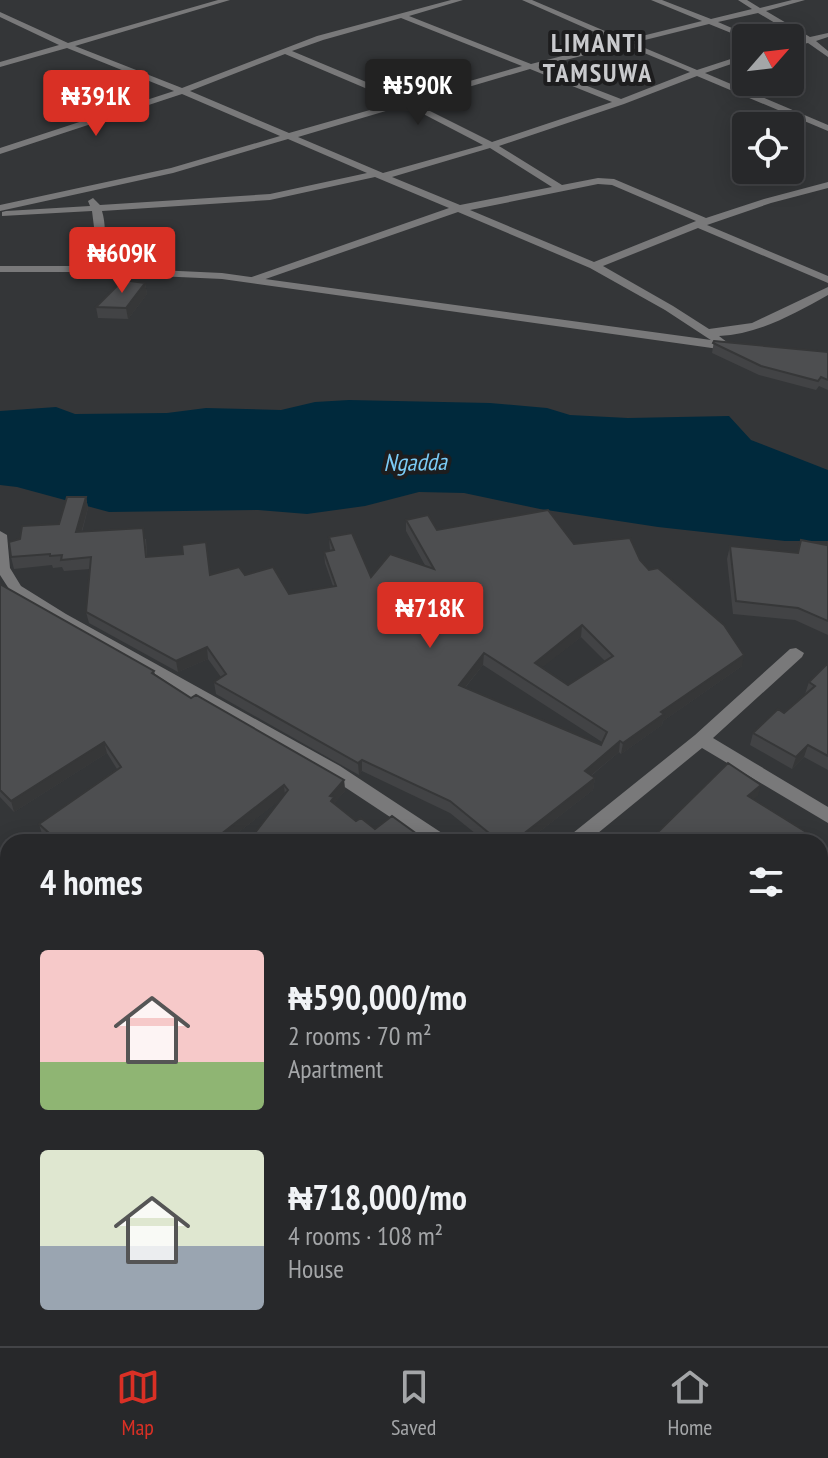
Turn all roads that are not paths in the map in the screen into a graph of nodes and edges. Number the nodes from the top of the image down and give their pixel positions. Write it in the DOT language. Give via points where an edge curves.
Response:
graph roads {
  1 [pos="226,0"];
  2 [pos="459,0"];
  3 [pos="526,0"];
  4 [pos="655,0"];
  5 [pos="742,0"];
  6 [pos="801,0"];
  7 [pos="761,10"];
  8 [pos="0,14"];
  9 [pos="399,15"];
  10 [pos="713,22"];
  11 [pos="732,30"];
  12 [pos="828,35"];
  13 [pos="811,41"];
  14 [pos="627,42"];
  15 [pos="804,42"];
  16 [pos="67,46"];
  17 [pos="284,51"];
  18 [pos="828,55"];
  19 [pos="732,61"];
  20 [pos="0,65"];
  21 [pos="528,67"];
  22 [pos="697,72"];
  23 [pos="182,91"];
  24 [pos="621,102"];
  25 [pos="406,103"];
  26 [pos="828,128"];
  27 [pos="290,138"];
  28 [pos="493,147"];
  29 [pos="0,151"];
  30 [pos="377,175"];
  31 [pos="828,185"];
  32 [pos="81,189"];
  33 [pos="561,189"];
  34 [pos="457,209"];
  35 [pos="98,210"];
  36 [pos="0,211"];
  37 [pos="702,223"];
  38 [pos="594,266"];
  39 [pos="0,269"];
  40 [pos="94,270"];
  41 [pos="253,280"];
  42 [pos="828,280"];
  43 [pos="828,290"];
  44 [pos="707,333"];
  45 [pos="726,346"];
  46 [pos="749,348"];
  47 [pos="0,535"];
  48 [pos="796,653"];
  49 [pos="701,739"];
  50 [pos="828,816"];
  51 [pos="430,834"];
  52 [pos="584,834"];
  1 -- 16 [label="street"];
  2 -- 9 [label="street"];
  3 -- 14 [label="street"];
  4 -- 10 [label="street"];
  5 -- 7 [label="street"];
  6 -- 7 [label="street"];
  7 -- 10 [label="street"];
  7 -- 13 [label="street"];
  8 -- 16 [label="street"];
  9 -- 17 [label="street"];
  9 -- 21 [label="street"];
  10 -- 11 [label="street"];
  10 -- 14 [label="street"];
  12 -- 13 [label="street"];
  13 -- 15 [label="street"];
  13 -- 18 [label="street"];
  14 -- 21 [label="street"];
  14 -- 22 [label="street"];
  16 -- 20 [label="street"];
  16 -- 23 [label="street"];
  17 -- 23 [label="street"];
  17 -- 25 [label="street"];
  19 -- 22 [label="street"];
  21 -- 24 [label="street"];
  21 -- 25 [label="street"];
  22 -- 24 [label="street"];
  22 -- 26 [label="street"];
  23 -- 27 [label="street"];
  23 -- 29 [label="street"];
  24 -- 28 [label="street"];
  25 -- 27 [label="street"];
  25 -- 28 [label="street"];
  27 -- 30 [label="street"];
  27 -- 32 [label="street"];
  28 -- 30 [label="street"];
  28 -- 33 [label="street"];
  30 -- 34 [label="street"];
  30 -- 35 [label="street" via="270,197"];
  31 -- 37 [label="street"];
  32 -- 35 [label="street"];
  32 -- 36 [label="street"];
  33 -- 34 [label="street"];
  33 -- 37 [label="street" via="614,182"];
  34 -- 38 [label="street"];
  34 -- 41 [label="street"];
  35 -- 36 [label="street"];
  35 -- 40 [label="street" via="101,232"];
  37 -- 38 [label="street"];
  37 -- 42 [label="street"];
  38 -- 44 [label="street"];
  39 -- 40 [label="street"];
  40 -- 41 [label="street"];
  41 -- 45 [label="street"];
  43 -- 44 [label="street" via="770,323 737,333"];
  44 -- 45 [label="street"];
  45 -- 46 [label="street"];
  47 -- 51 [label="street" via="3,568 16,589 334,771"];
  48 -- 49 [label="street"];
  49 -- 50 [label="street"];
  49 -- 52 [label="street"];
}
